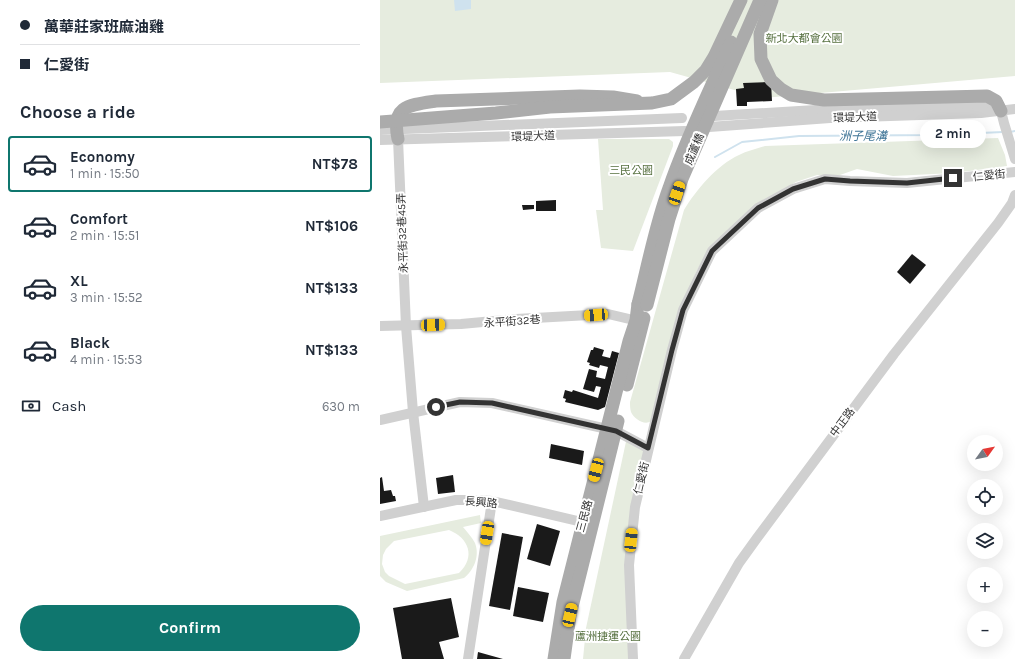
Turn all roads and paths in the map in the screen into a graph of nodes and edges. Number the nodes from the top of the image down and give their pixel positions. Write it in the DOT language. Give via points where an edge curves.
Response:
graph roads {
  1 [pos="742,0"];
  2 [pos="750,0"];
  3 [pos="760,0"];
  4 [pos="772,0"];
  5 [pos="652,103"];
  6 [pos="1015,103"];
  7 [pos="1015,109"];
  8 [pos="1001,111"];
  9 [pos="714,116"];
  10 [pos="682,118"];
  11 [pos="380,122"];
  12 [pos="709,127"];
  13 [pos="380,130"];
  14 [pos="685,131"];
  15 [pos="397,134"];
  16 [pos="380,140"];
  17 [pos="1015,159"];
  18 [pos="1015,172"];
  19 [pos="1015,195"];
  20 [pos="643,304"];
  21 [pos="640,321"];
  22 [pos="380,326"];
  23 [pos="406,326"];
  24 [pos="412,412"];
  25 [pos="380,420"];
  26 [pos="611,430"];
  27 [pos="648,448"];
  28 [pos="492,502"];
  29 [pos="424,507"];
  30 [pos="380,516"];
  31 [pos="582,522"];
  32 [pos="468,659"];
  33 [pos="554,659"];
  34 [pos="564,659"];
  35 [pos="633,659"];
  36 [pos="684,659"];
  1 -- 5 [label="main road, bridge" via="706,70 671,99"];
  2 -- 20 [label="main road, 成蘆橋, bridge" via="683,150 671,183 657,224"];
  3 -- 20 [label="main road, 成蘆橋, bridge" via="682,179"];
  4 -- 8 [label="main road" via="760,34 761,59 771,80 791,95 824,100 987,96 996,101"];
  5 -- 11 [label="main road, bridge" via="550,107"];
  5 -- 15 [label="main road, bridge" via="613,97 580,96 436,101 414,104 403,109 396,120"];
  6 -- 8 [label="street"];
  7 -- 8 [label="street, 環堤大道"];
  8 -- 9 [label="street, 環堤大道" via="979,105 832,109"];
  8 -- 12 [label="street, 環堤大道" via="830,118"];
  8 -- 17 [label="street"];
  10 -- 15 [label="street, 環堤大道"];
  13 -- 15 [label="street, 環堤大道"];
  14 -- 15 [label="street, 環堤大道"];
  15 -- 16 [label="street, 環堤大道"];
  15 -- 23 [label="street, 永平街32巷45弄"];
  18 -- 27 [label="street, 仁愛街" via="907,183 825,179 793,189 758,208 712,251 683,310"];
  19 -- 36 [label="street, 中正路" via="998,223 883,367 739,563"];
  20 -- 21 [label="main road, 三民路"];
  21 -- 23 [label="street, 永平街32巷" via="608,314"];
  21 -- 26 [label="main road, 三民路" via="629,341"];
  22 -- 23 [label="street, 永平街32巷"];
  23 -- 24 [label="street, 永平街32巷45弄"];
  24 -- 25 [label="street"];
  24 -- 26 [label="street" via="460,402 492,403"];
  24 -- 29 [label="street, 永平街32巷45弄"];
  26 -- 27 [label="street"];
  26 -- 31 [label="main road, 三民路"];
  26 -- 34 [label="main road, 三民路" via="570,615"];
  27 -- 35 [label="street, 仁愛街" via="635,507 629,565"];
  28 -- 29 [label="street, 長興路" via="456,500"];
  28 -- 31 [label="street, 長興路"];
  28 -- 32 [label="street"];
  29 -- 30 [label="street, 長興路"];
  31 -- 33 [label="main road, 三民路" via="563,602"];
}
